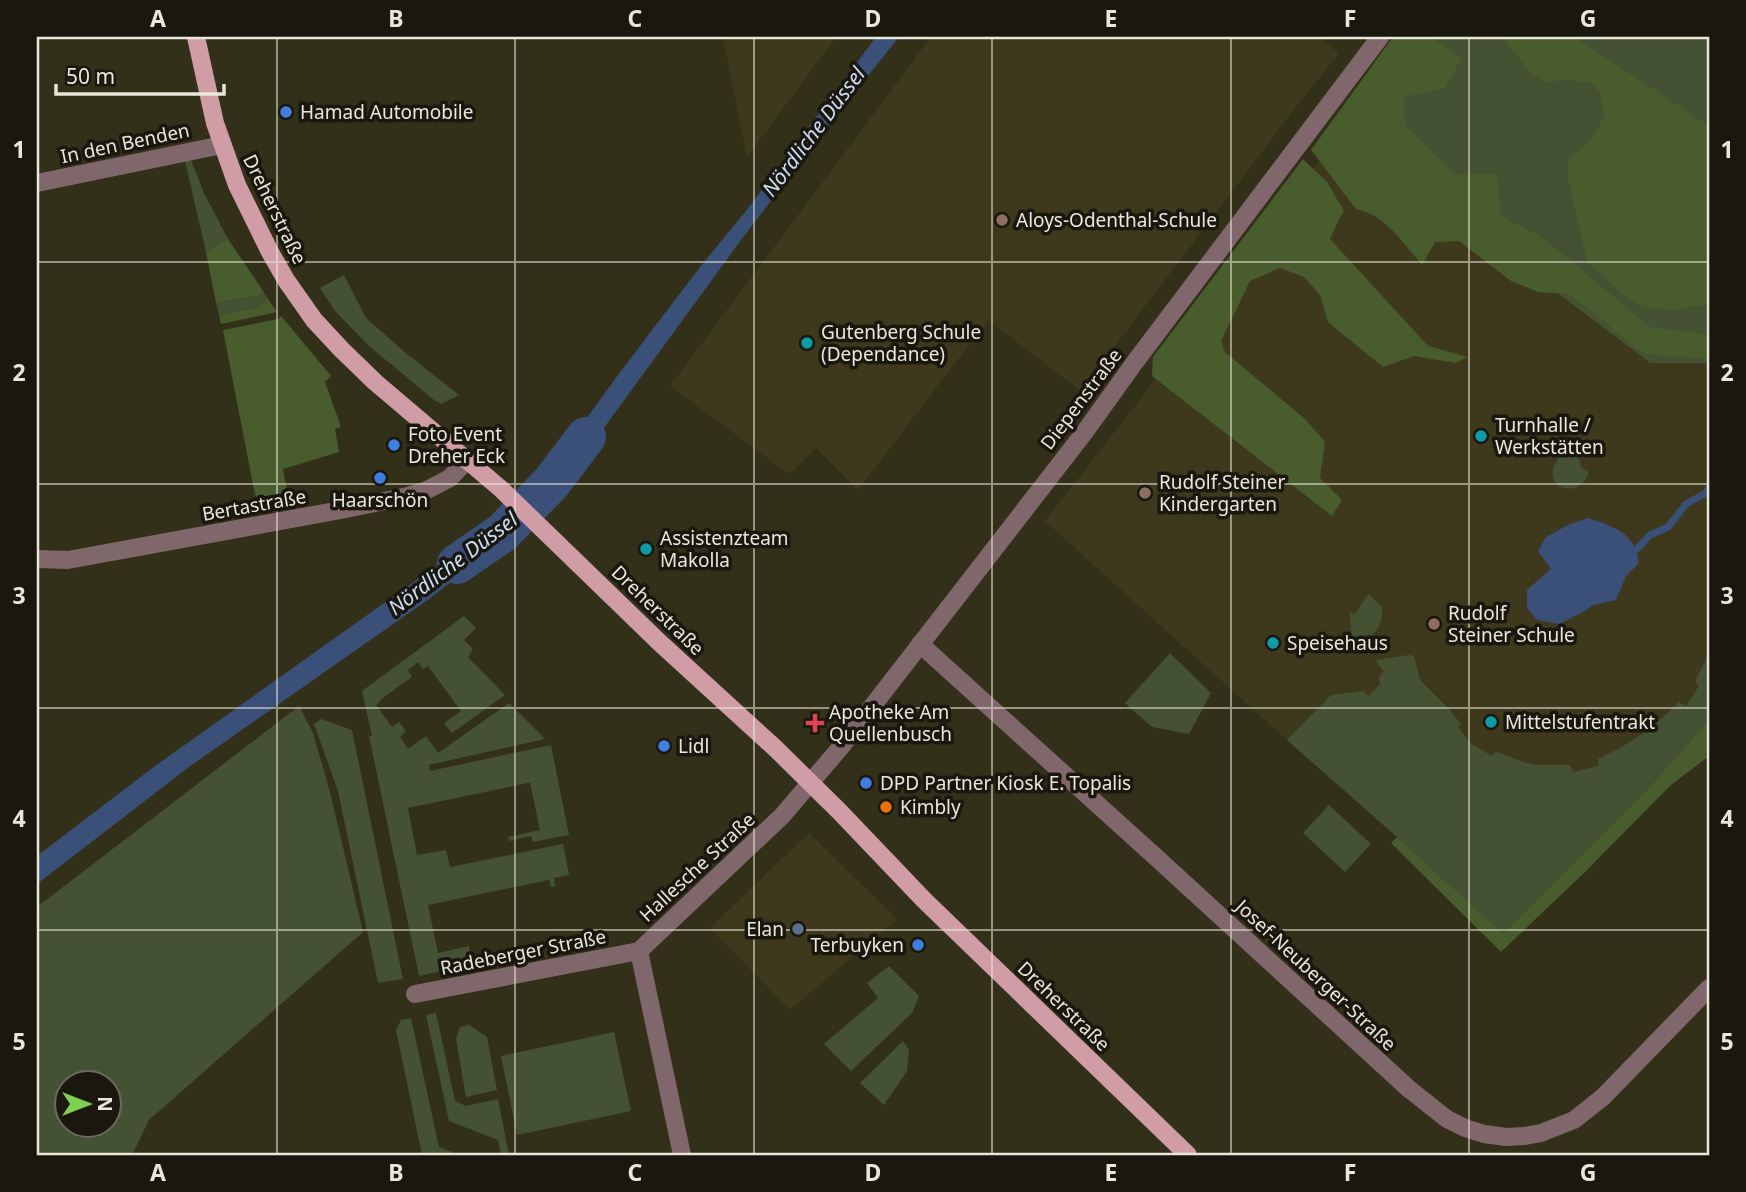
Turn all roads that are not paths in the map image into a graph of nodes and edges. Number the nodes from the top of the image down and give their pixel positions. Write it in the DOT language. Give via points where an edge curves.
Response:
graph roads {
  1 [pos="196,37"];
  2 [pos="1380,37"];
  3 [pos="222,145"];
  4 [pos="37,183"];
  5 [pos="467,460"];
  6 [pos="37,559"];
  7 [pos="920,644"];
  8 [pos="811,782"];
  9 [pos="639,951"];
  10 [pos="1709,988"];
  11 [pos="415,994"];
  12 [pos="682,1155"];
  13 [pos="1188,1155"];
  1 -- 3 [label="main road, Dreherstraße"];
  2 -- 7 [label="street, Diepenstraße"];
  3 -- 4 [label="street, In den Benden"];
  3 -- 5 [label="main road, Dreherstraße" via="270,252 314,320 375,382"];
  5 -- 6 [label="street, Bertastraße" via="450,478 408,496 68,560"];
  5 -- 8 [label="main road, Dreherstraße"];
  7 -- 8 [label="street, Diepenstraße"];
  7 -- 10 [label="street, Josef-Neuberger-Straße" via="1409,1089 1465,1128 1506,1137 1525,1136 1574,1120 1603,1097"];
  8 -- 9 [label="street, Hallesche Straße" via="782,816"];
  8 -- 13 [label="main road, Dreherstraße" via="924,900"];
  9 -- 11 [label="street, Radeberger Straße"];
  9 -- 12 [label="street, Hallesche Straße"];
}
